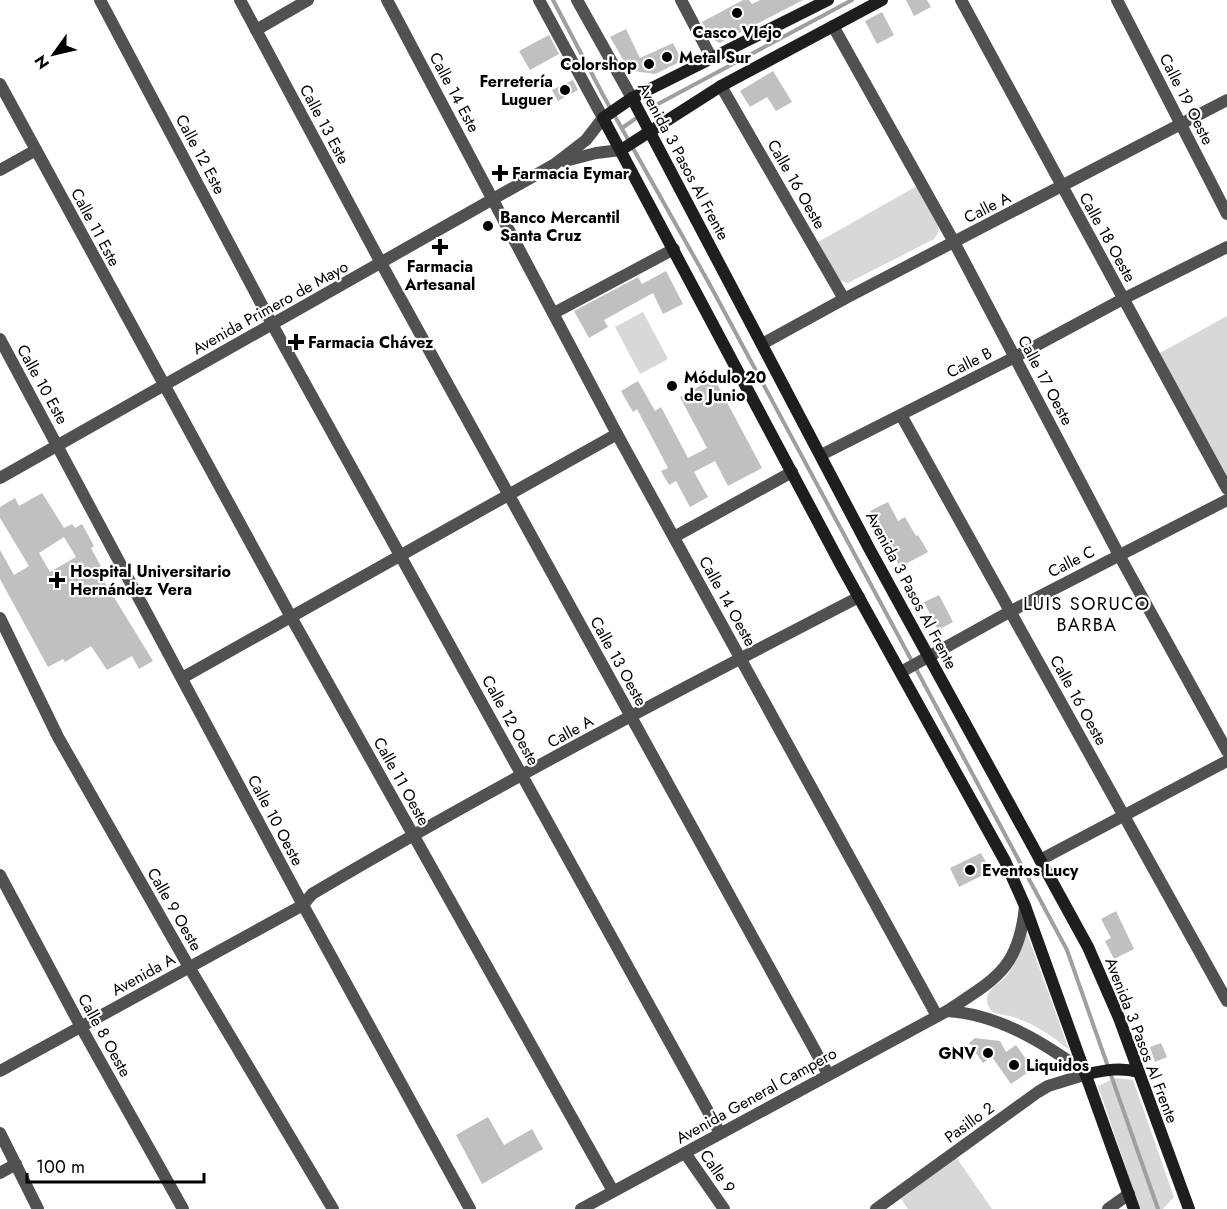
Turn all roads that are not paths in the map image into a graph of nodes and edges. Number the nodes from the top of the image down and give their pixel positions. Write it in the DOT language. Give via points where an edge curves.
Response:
graph roads {
  1 [pos="100,0"];
  2 [pos="240,0"];
  3 [pos="308,0"];
  4 [pos="387,0"];
  5 [pos="539,0"];
  6 [pos="577,0"];
  7 [pos="681,0"];
  8 [pos="882,0"];
  9 [pos="961,0"];
  10 [pos="1117,0"];
  11 [pos="825,1"];
  12 [pos="833,26"];
  13 [pos="255,30"];
  14 [pos="712,59"];
  15 [pos="0,84"];
  16 [pos="721,86"];
  17 [pos="632,98"];
  18 [pos="1227,100"];
  19 [pos="604,117"];
  20 [pos="1181,123"];
  21 [pos="650,131"];
  22 [pos="623,149"];
  23 [pos="36,150"];
  24 [pos="555,165"];
  25 [pos="0,170"];
  26 [pos="1062,187"];
  27 [pos="494,199"];
  28 [pos="1227,214"];
  29 [pos="954,242"];
  30 [pos="1227,247"];
  31 [pos="674,249"];
  32 [pos="381,263"];
  33 [pos="844,299"];
  34 [pos="1123,299"];
  35 [pos="554,313"];
  36 [pos="272,324"];
  37 [pos="0,339"];
  38 [pos="762,344"];
  39 [pos="1015,357"];
  40 [pos="164,386"];
  41 [pos="902,415"];
  42 [pos="617,434"];
  43 [pos="58,445"];
  44 [pos="821,455"];
  45 [pos="792,472"];
  46 [pos="0,478"];
  47 [pos="1227,489"];
  48 [pos="509,494"];
  49 [pos="1227,500"];
  50 [pos="674,537"];
  51 [pos="400,555"];
  52 [pos="1119,555"];
  53 [pos="859,597"];
  54 [pos="1011,611"];
  55 [pos="291,617"];
  56 [pos="0,618"];
  57 [pos="740,658"];
  58 [pos="914,664"];
  59 [pos="182,678"];
  60 [pos="631,717"];
  61 [pos="1227,751"];
  62 [pos="1227,761"];
  63 [pos="523,776"];
  64 [pos="1124,816"];
  65 [pos="413,834"];
  66 [pos="1040,860"];
  67 [pos="0,875"];
  68 [pos="303,905"];
  69 [pos="1024,906"];
  70 [pos="189,967"];
  71 [pos="1227,1001"];
  72 [pos="942,1014"];
  73 [pos="81,1027"];
  74 [pos="0,1071"];
  75 [pos="1139,1072"];
  76 [pos="1092,1073"];
  77 [pos="828,1074"];
  78 [pos="0,1133"];
  79 [pos="720,1133"];
  80 [pos="684,1153"];
  81 [pos="16,1164"];
  82 [pos="0,1173"];
  83 [pos="613,1191"];
  84 [pos="1129,1194"];
  85 [pos="38,1209"];
  86 [pos="183,1209"];
  87 [pos="333,1209"];
  88 [pos="470,1209"];
  89 [pos="581,1209"];
  90 [pos="724,1209"];
  91 [pos="876,1209"];
  92 [pos="1108,1209"];
  93 [pos="1134,1209"];
  94 [pos="1189,1209"];
  1 -- 36 [label="street, Calle 12 Este"];
  2 -- 13 [label="street, Calle 13 Este"];
  3 -- 13 [label="street"];
  4 -- 27 [label="street, Calle 14 Este"];
  5 -- 19 [label="street, Avenida 3 Pasos Al Frente"];
  6 -- 17 [label="street, Avenida 3 Pasos Al Frente"];
  7 -- 14 [label="street"];
  8 -- 12 [label="main road"];
  9 -- 26 [label="street, Calle 18 Oeste"];
  10 -- 20 [label="street, Calle 19 Oeste"];
  11 -- 14 [label="main road"];
  12 -- 16 [label="main road"];
  12 -- 29 [label="street, Calle 17 Oeste"];
  13 -- 32 [label="street, Calle 13 Este"];
  14 -- 17 [label="main road"];
  15 -- 23 [label="street, Calle 11 Este"];
  16 -- 21 [label="main road"];
  16 -- 33 [label="street, Calle 16 Oeste"];
  17 -- 19 [label="main road"];
  17 -- 21 [label="main road, Avenida 3 Pasos Al Frente"];
  18 -- 20 [label="street, Calle A"];
  19 -- 22 [label="main road, Avenida 3 Pasos Al Frente"];
  19 -- 24 [label="street, Avenida Primero de Mayo" via="586,140"];
  20 -- 26 [label="street, Calle A"];
  20 -- 28 [label="street, Calle 19 Oeste"];
  21 -- 22 [label="main road"];
  21 -- 38 [label="main road, Avenida 3 Pasos Al Frente"];
  22 -- 24 [label="street, Avenida Primero de Mayo"];
  22 -- 31 [label="main road, Avenida 3 Pasos Al Frente"];
  23 -- 25 [label="street"];
  23 -- 40 [label="street, Calle 11 Este"];
  24 -- 27 [label="street, Avenida Primero de Mayo"];
  26 -- 29 [label="street, Calle A"];
  26 -- 34 [label="street, Calle 18 Oeste"];
  27 -- 32 [label="street, Avenida Primero de Mayo"];
  27 -- 35 [label="street, Calle 14 Oeste"];
  29 -- 33 [label="street, Calle A"];
  29 -- 39 [label="street, Calle 17 Oeste"];
  30 -- 34 [label="street, Calle B"];
  31 -- 35 [label="street"];
  31 -- 45 [label="main road, Avenida 3 Pasos Al Frente"];
  32 -- 36 [label="street, Avenida Primero de Mayo"];
  32 -- 48 [label="street, Calle 13 Oeste"];
  33 -- 38 [label="street, Calle A"];
  34 -- 39 [label="street, Calle B"];
  34 -- 47 [label="street, Calle 18 Oeste"];
  35 -- 42 [label="street, Calle 14 Oeste"];
  36 -- 40 [label="street, Avenida Primero de Mayo"];
  36 -- 51 [label="street, Calle 12 Oeste"];
  37 -- 43 [label="street, Calle 10 Este"];
  38 -- 44 [label="main road, Avenida 3 Pasos Al Frente"];
  39 -- 41 [label="street, Calle B"];
  39 -- 52 [label="street, Calle 17 Oeste"];
  40 -- 43 [label="street, Avenida Primero de Mayo"];
  40 -- 55 [label="street, Calle 11 Oeste"];
  41 -- 44 [label="street, Calle B"];
  41 -- 54 [label="street, Calle 16 Oeste"];
  42 -- 48 [label="street"];
  42 -- 50 [label="street, Calle 14 Oeste"];
  43 -- 46 [label="street, Avenida Primero de Mayo"];
  43 -- 59 [label="street, Calle 10 Oeste"];
  44 -- 58 [label="main road, Avenida 3 Pasos Al Frente"];
  45 -- 50 [label="street"];
  45 -- 53 [label="main road, Avenida 3 Pasos Al Frente"];
  48 -- 51 [label="street"];
  48 -- 60 [label="street, Calle 13 Oeste"];
  49 -- 52 [label="street, Calle C"];
  50 -- 57 [label="street, Calle 14 Oeste"];
  51 -- 55 [label="street"];
  51 -- 63 [label="street, Calle 12 Oeste"];
  52 -- 54 [label="street, Calle C"];
  52 -- 61 [label="street, Calle 17 Oeste"];
  53 -- 57 [label="street, Calle A"];
  53 -- 58 [label="main road, Avenida 3 Pasos Al Frente"];
  54 -- 58 [label="street, Calle C"];
  54 -- 64 [label="street, Calle 16 Oeste"];
  55 -- 59 [label="street"];
  55 -- 65 [label="street, Calle 11 Oeste"];
  56 -- 70 [label="street, Calle 9 Oeste" via="58,737"];
  57 -- 60 [label="street, Calle A"];
  57 -- 72 [label="street, Calle 14 Oeste"];
  58 -- 66 [label="main road, Avenida 3 Pasos Al Frente"];
  58 -- 69 [label="main road, Avenida 3 Pasos Al Frente"];
  59 -- 68 [label="street, Calle 10 Oeste"];
  60 -- 63 [label="street, Calle A"];
  60 -- 77 [label="street, Calle 13 Oeste"];
  62 -- 64 [label="street"];
  63 -- 65 [label="street, Calle A"];
  63 -- 79 [label="street, Calle 12 Oeste"];
  64 -- 66 [label="street"];
  64 -- 71 [label="street, Calle 16 Oeste"];
  65 -- 68 [label="street, Calle A" via="312,894"];
  65 -- 83 [label="street, Calle 11 Oeste"];
  66 -- 75 [label="main road, Avenida 3 Pasos Al Frente" via="1088,947"];
  67 -- 73 [label="street, Calle 8 Oeste"];
  68 -- 70 [label="street, Avenida A"];
  68 -- 88 [label="street, Calle 10 Oeste"];
  69 -- 72 [label="street, Avenida General Campero" via="1015,951 1002,970 986,987"];
  69 -- 76 [label="main road, Avenida 3 Pasos Al Frente"];
  70 -- 73 [label="street, Avenida A"];
  70 -- 87 [label="street, Calle 9 Oeste"];
  72 -- 76 [label="street" via="966,1012 1026,1034"];
  72 -- 77 [label="street, Avenida General Campero"];
  73 -- 74 [label="street, Avenida A"];
  73 -- 86 [label="street, Calle 8 Oeste"];
  75 -- 76 [label="main road" via="1114,1068"];
  75 -- 94 [label="main road, Avenida 3 Pasos Al Frente"];
  76 -- 84 [label="main road, Avenida 3 Pasos Al Frente"];
  76 -- 91 [label="street, Pasillo 2" via="1038,1092"];
  77 -- 79 [label="street, Avenida General Campero"];
  78 -- 81 [label="street"];
  79 -- 80 [label="street, Avenida General Campero"];
  80 -- 83 [label="street, Avenida General Campero"];
  80 -- 90 [label="street, Calle 9"];
  81 -- 82 [label="street"];
  81 -- 85 [label="street"];
  83 -- 89 [label="street, Avenida General Campero"];
  84 -- 92 [label="street"];
  84 -- 93 [label="main road, Avenida 3 Pasos Al Frente"];
}
